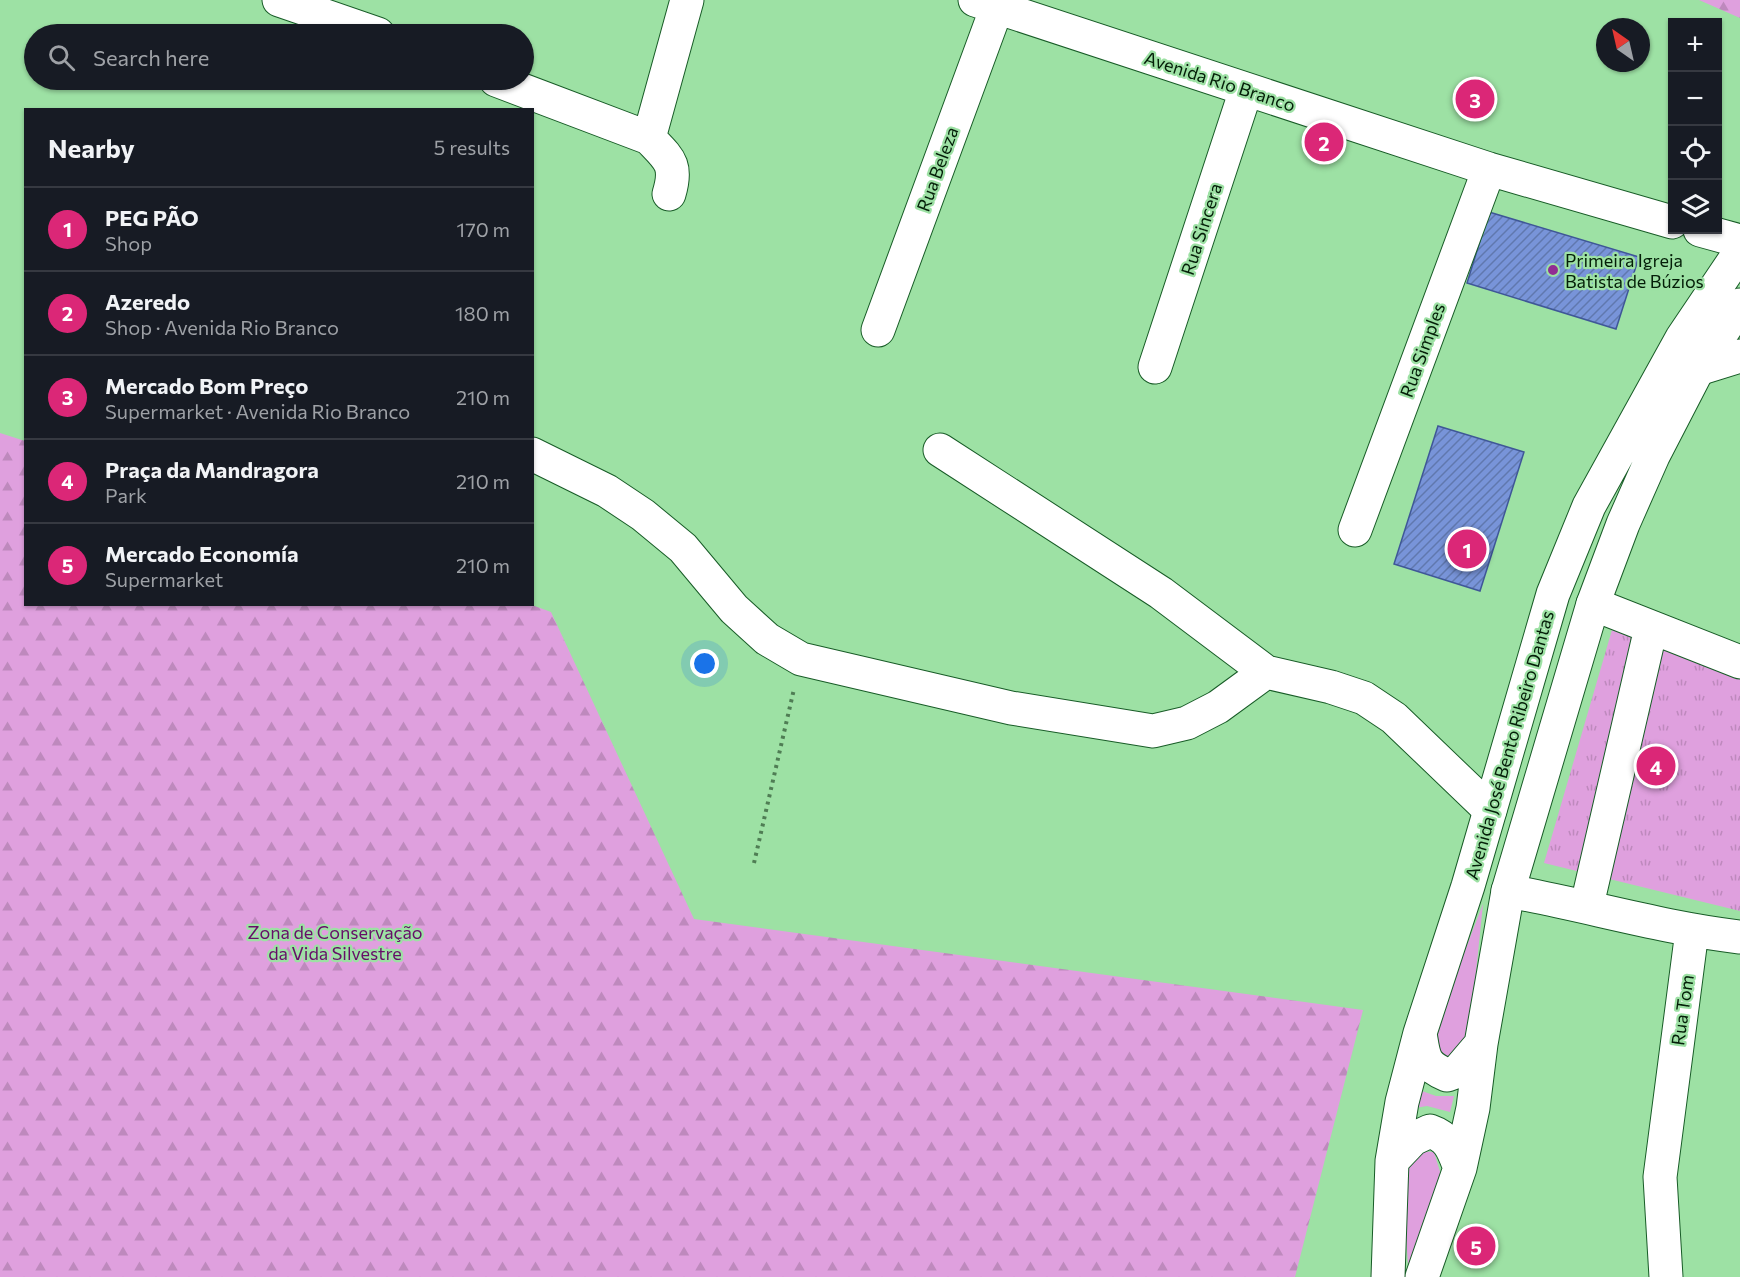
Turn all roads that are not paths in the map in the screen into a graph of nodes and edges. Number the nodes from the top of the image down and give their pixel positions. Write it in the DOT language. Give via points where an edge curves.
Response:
graph roads {
  1 [pos="279,0"];
  2 [pos="687,0"];
  3 [pos="986,4"];
  4 [pos="349,24"];
  5 [pos="522,90"];
  6 [pos="1246,90"];
  7 [pos="649,138"];
  8 [pos="1489,169"];
  9 [pos="669,194"];
  10 [pos="1668,221"];
  11 [pos="1715,234"];
  12 [pos="1740,241"];
  13 [pos="1740,252"];
  14 [pos="1740,305"];
  15 [pos="878,330"];
  16 [pos="1740,356"];
  17 [pos="1155,367"];
  18 [pos="1698,369"];
  19 [pos="939,450"];
  20 [pos="534,455"];
  21 [pos="1355,530"];
  22 [pos="1593,604"];
  23 [pos="1651,628"];
  24 [pos="1740,662"];
  25 [pos="1266,672"];
  26 [pos="1490,810"];
  27 [pos="1509,891"];
  28 [pos="1587,906"];
  29 [pos="1692,932"];
  30 [pos="1740,937"];
  31 [pos="1420,1033"];
  32 [pos="1480,1044"];
  33 [pos="1392,1161"];
  34 [pos="1460,1168"];
  35 [pos="1388,1277"];
  36 [pos="1422,1277"];
  37 [pos="1666,1277"];
  1 -- 4 [label="street"];
  2 -- 7 [label="street"];
  3 -- 6 [label="street, Avenida Rio Branco"];
  3 -- 15 [label="street, Rua Beleza"];
  5 -- 7 [label="street"];
  6 -- 8 [label="street, Avenida Rio Branco"];
  6 -- 17 [label="street, Rua Sincera"];
  7 -- 9 [label="street" via="672,166 674,177"];
  8 -- 10 [label="street, Avenida Rio Branco"];
  8 -- 21 [label="street, Rua Simples"];
  11 -- 12 [label="street"];
  13 -- 26 [label="street, Avenida José Bento Ribeiro Dantas" via="1682,338 1589,506 1552,594"];
  14 -- 18 [label="street"];
  16 -- 18 [label="street"];
  18 -- 22 [label="street" via="1653,456"];
  19 -- 25 [label="street" via="1161,593"];
  20 -- 25 [label="street" via="607,491 643,515 683,548 767,639 801,659 1011,708 1153,731 1187,723"];
  22 -- 23 [label="street"];
  22 -- 27 [label="street"];
  23 -- 24 [label="street"];
  23 -- 28 [label="street"];
  25 -- 26 [label="street" via="1364,698 1394,718"];
  26 -- 31 [label="street, Avenida José Bento Ribeiro Dantas"];
  27 -- 28 [label="street"];
  27 -- 32 [label="street"];
  28 -- 29 [label="street"];
  29 -- 30 [label="street"];
  29 -- 37 [label="street, Rua Tom" via="1660,1177"];
  31 -- 32 [label="street" via="1425,1061 1447,1075 1458,1071"];
  31 -- 33 [label="street, Avenida José Bento Ribeiro Dantas"];
  32 -- 34 [label="street" via="1473,1107"];
  33 -- 34 [label="street" via="1413,1139 1430,1131 1442,1135 1450,1144"];
  33 -- 35 [label="street, Avenida José Bento Ribeiro Dantas"];
  34 -- 36 [label="street"];
}
